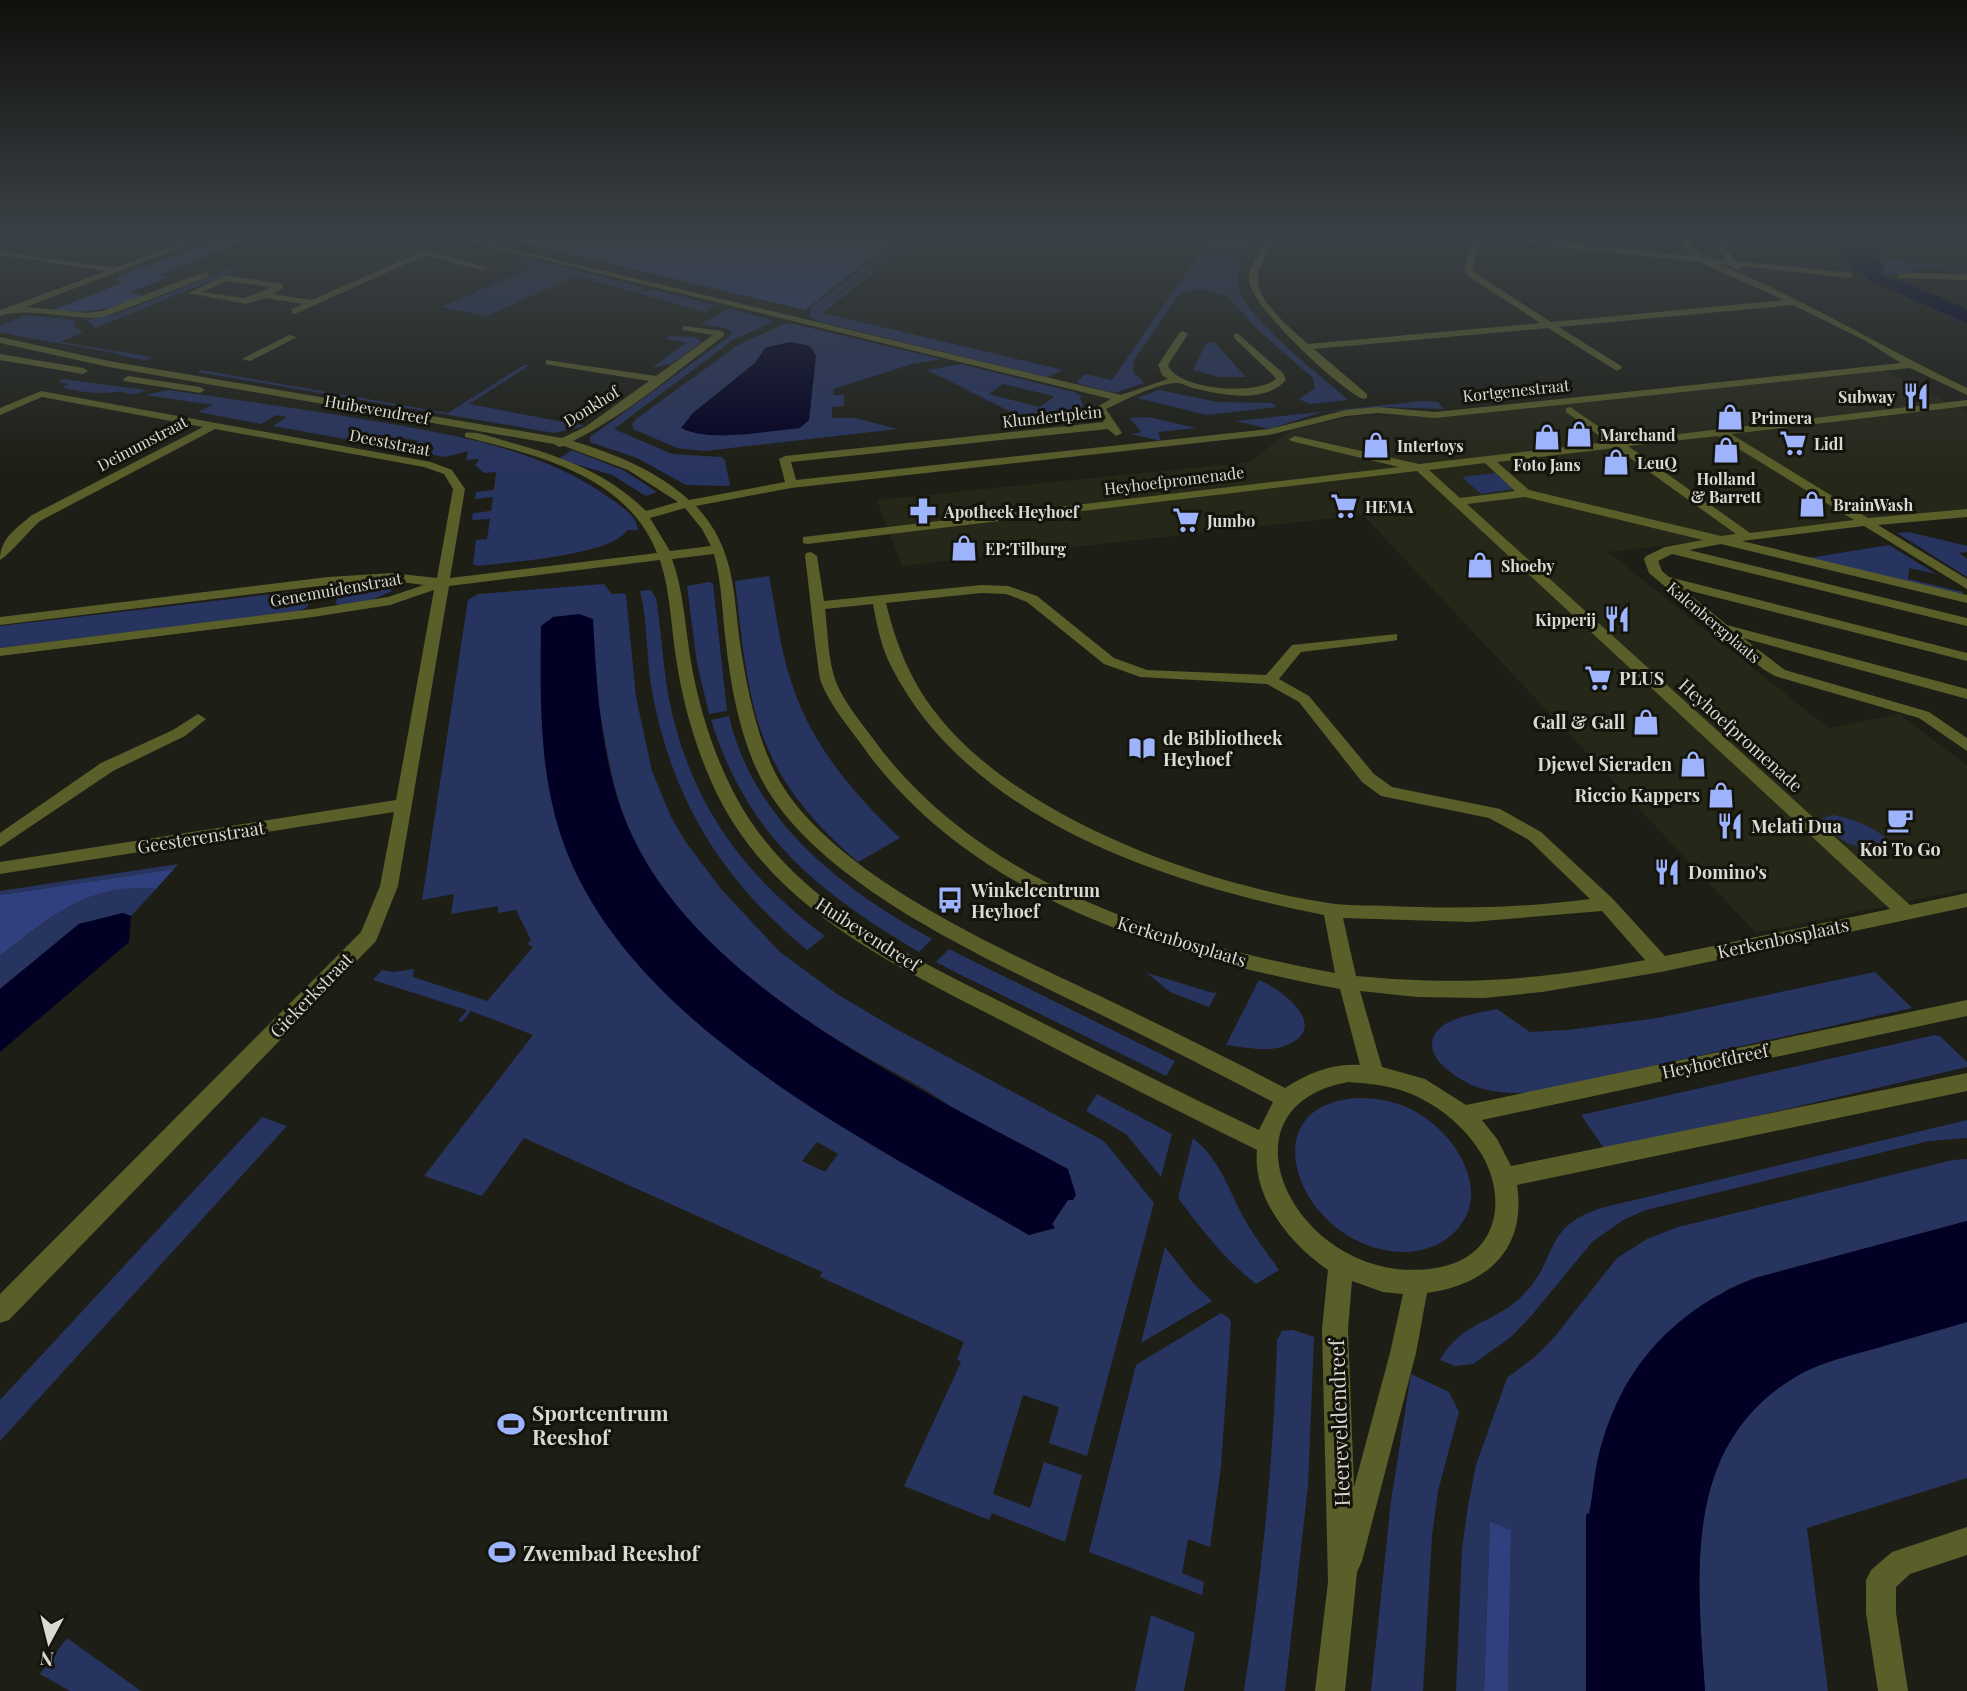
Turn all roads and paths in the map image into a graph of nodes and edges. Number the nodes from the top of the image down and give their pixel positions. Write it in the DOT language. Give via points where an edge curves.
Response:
graph roads {
  1 [pos="780,316"];
  2 [pos="1272,316"];
  3 [pos="1535,316"];
  4 [pos="1653,316"];
  5 [pos="1822,316"];
  6 [pos="1551,326"];
  7 [pos="686,328"];
  8 [pos="1183,334"];
  9 [pos="1237,336"];
  10 [pos="292,337"];
  11 [pos="0,340"];
  12 [pos="1308,347"];
  13 [pos="0,357"];
  14 [pos="247,359"];
  15 [pos="550,362"];
  16 [pos="1911,365"];
  17 [pos="1617,368"];
  18 [pos="659,380"];
  19 [pos="1177,380"];
  20 [pos="1967,392"];
  21 [pos="1363,396"];
  22 [pos="1120,398"];
  23 [pos="1967,404"];
  24 [pos="1570,410"];
  25 [pos="0,412"];
  26 [pos="1111,425"];
  27 [pos="212,426"];
  28 [pos="1721,433"];
  29 [pos="1295,439"];
  30 [pos="564,442"];
  31 [pos="1619,445"];
  32 [pos="1126,447"];
  33 [pos="536,455"];
  34 [pos="1488,460"];
  35 [pos="1420,468"];
  36 [pos="791,484"];
  37 [pos="1525,493"];
  38 [pos="1457,502"];
  39 [pos="686,504"];
  40 [pos="1967,513"];
  41 [pos="643,516"];
  42 [pos="1867,523"];
  43 [pos="1748,537"];
  44 [pos="7,538"];
  45 [pos="807,540"];
  46 [pos="1720,540"];
  47 [pos="719,549"];
  48 [pos="1670,550"];
  49 [pos="0,556"];
  50 [pos="667,556"];
  51 [pos="811,556"];
  52 [pos="1662,579"];
  53 [pos="328,581"];
  54 [pos="442,583"];
  55 [pos="1967,586"];
  56 [pos="1967,599"];
  57 [pos="878,600"];
  58 [pos="818,606"];
  59 [pos="313,613"];
  60 [pos="0,621"];
  61 [pos="1967,622"];
  62 [pos="1719,628"];
  63 [pos="1392,637"];
  64 [pos="0,652"];
  65 [pos="1967,657"];
  66 [pos="1270,680"];
  67 [pos="1967,694"];
  68 [pos="198,719"];
  69 [pos="1937,724"];
  70 [pos="1967,733"];
  71 [pos="1967,746"];
  72 [pos="402,805"];
  73 [pos="0,841"];
  74 [pos="0,868"];
  75 [pos="1967,900"];
  76 [pos="1606,904"];
  77 [pos="1333,910"];
  78 [pos="1906,912"];
  79 [pos="1661,965"];
  80 [pos="1348,981"];
  81 [pos="1966,1009"];
  82 [pos="1373,1074"];
  83 [pos="1967,1082"];
  84 [pos="1287,1099"];
  85 [pos="1463,1115"];
  86 [pos="1265,1143"];
  87 [pos="1503,1178"];
  88 [pos="1341,1264"];
  89 [pos="1417,1284"];
  90 [pos="0,1311"];
  91 [pos="1967,1541"];
  92 [pos="1343,1582"];
  93 [pos="1330,1691"];
  94 [pos="1893,1691"];
  1 -- 22 [label="street"];
  2 -- 12 [label="street"];
  3 -- 6 [label="street"];
  4 -- 6 [label="street"];
  5 -- 16 [label="street"];
  6 -- 12 [label="street"];
  6 -- 17 [label="street"];
  7 -- 18 [label="street, Donkhof" via="721,334"];
  8 -- 19 [label="street" via="1163,365"];
  9 -- 19 [label="street" via="1279,375 1282,380 1276,386 1220,390"];
  10 -- 14 [label="street"];
  11 -- 30 [label="street, Huibevendreef" via="109,364"];
  12 -- 21 [label="street"];
  13 -- 33 [label="street, Huibevendreef" via="406,422"];
  15 -- 18 [label="street, Donkhof"];
  16 -- 20 [label="street"];
  16 -- 32 [label="street, Kortgenestraat" via="1435,415 1346,412 1269,432"];
  18 -- 30 [label="street, Donkhof"];
  19 -- 22 [label="street"];
  22 -- 26 [label="street" via="1100,408"];
  23 -- 28 [label="street, Heyhoefpromenade"];
  24 -- 31 [label="street"];
  25 -- 27 [label="street, Deinumstraat" via="41,394"];
  26 -- 32 [label="street, Klundertplein"];
  26 -- 36 [label="street, Klundertplein" via="785,459"];
  27 -- 44 [label="street, Deinumstraat"];
  27 -- 54 [label="street, Deeststraat" via="427,464 448,472 458,489"];
  28 -- 31 [label="street, Heyhoefpromenade"];
  28 -- 42 [label="street"];
  29 -- 35 [label="street, Heyhoefpromenade"];
  30 -- 33 [label="street, Donkhof"];
  30 -- 39 [label="street, Huibevendreef" via="634,466"];
  31 -- 34 [label="street, Heyhoefpromenade"];
  31 -- 43 [label="street"];
  32 -- 36 [label="street"];
  33 -- 41 [label="street, Huibevendreef" via="600,481"];
  34 -- 35 [label="street, Heyhoefpromenade"];
  34 -- 37 [label="street"];
  35 -- 38 [label="street, Heyhoefpromenade"];
  35 -- 45 [label="street, Heyhoefpromenade"];
  36 -- 39 [label="street"];
  37 -- 38 [label="street"];
  37 -- 46 [label="street"];
  38 -- 78 [label="street, Heyhoefpromenade"];
  39 -- 41 [label="street"];
  39 -- 47 [label="street, Huibevendreef" via="706,525"];
  40 -- 42 [label="street"];
  41 -- 50 [label="street, Huibevendreef"];
  42 -- 43 [label="street"];
  42 -- 55 [label="street"];
  43 -- 46 [label="street"];
  44 -- 49 [label="street, Deinumstraat"];
  46 -- 48 [label="street"];
  46 -- 56 [label="street"];
  47 -- 50 [label="street"];
  47 -- 84 [label="street, Huibevendreef" via="734,649 762,764 781,797 827,845 902,902 988,951"];
  48 -- 52 [label="street, Kalenbergplaats" via="1651,559"];
  48 -- 61 [label="street"];
  50 -- 54 [label="street"];
  50 -- 86 [label="street, Huibevendreef" via="683,660 715,774 751,837 791,881 872,942"];
  51 -- 58 [label="street, Kerkenbosplaats"];
  52 -- 62 [label="street, Kalenbergplaats"];
  52 -- 65 [label="street"];
  53 -- 54 [label="street, Genemuidenstraat" via="392,578"];
  53 -- 59 [label="street"];
  53 -- 60 [label="street, Genemuidenstraat"];
  54 -- 59 [label="street, Genemuidenstraat" via="390,601"];
  54 -- 72 [label="street, Giekerkstraat"];
  57 -- 58 [label="street"];
  57 -- 66 [label="street" via="1008,590 1032,598 1109,661 1145,674"];
  57 -- 77 [label="street" via="895,659 920,702 945,733 1013,792 1130,854 1196,876"];
  58 -- 80 [label="street, Kerkenbosplaats" via="828,681 848,713 899,782 936,819 991,860 1128,926 1211,953"];
  59 -- 64 [label="street, Genemuidenstraat"];
  62 -- 67 [label="street"];
  62 -- 69 [label="street, Kalenbergplaats" via="1780,673 1913,711"];
  63 -- 66 [label="street" via="1297,648"];
  66 -- 76 [label="street" via="1304,699 1368,778 1387,792 1493,813 1535,835"];
  68 -- 73 [label="street" via="179,733 107,767"];
  69 -- 70 [label="street"];
  69 -- 71 [label="street, Kalenbergplaats"];
  72 -- 74 [label="street, Geesterenstraat"];
  72 -- 90 [label="street, Giekerkstraat" via="389,886 369,936"];
  75 -- 78 [label="street"];
  76 -- 77 [label="street" via="1533,914 1450,917"];
  76 -- 79 [label="street"];
  77 -- 80 [label="street" via="1337,947"];
  78 -- 79 [label="street, Kerkenbosplaats"];
  79 -- 80 [label="street, Kerkenbosplaats" via="1486,990 1430,990"];
  80 -- 82 [label="street"];
  81 -- 85 [label="street, Heyhoefdreef"];
  82 -- 84 [label="street" via="1319,1079"];
  82 -- 85 [label="street" via="1428,1091"];
  83 -- 87 [label="street"];
  84 -- 86 [label="street" via="1274,1116"];
  85 -- 87 [label="street" via="1492,1150"];
  86 -- 88 [label="street" via="1283,1211 1310,1242"];
  87 -- 89 [label="street" via="1506,1224 1488,1256 1456,1277"];
  88 -- 89 [label="street" via="1371,1277"];
  88 -- 92 [label="street, Heereveldendreef" via="1335,1329"];
  89 -- 92 [label="street, Heereveldendreef"];
  91 -- 94 [label="street" via="1902,1562 1881,1580 1881,1613"];
  92 -- 93 [label="street, Heereveldendreef"];
}
